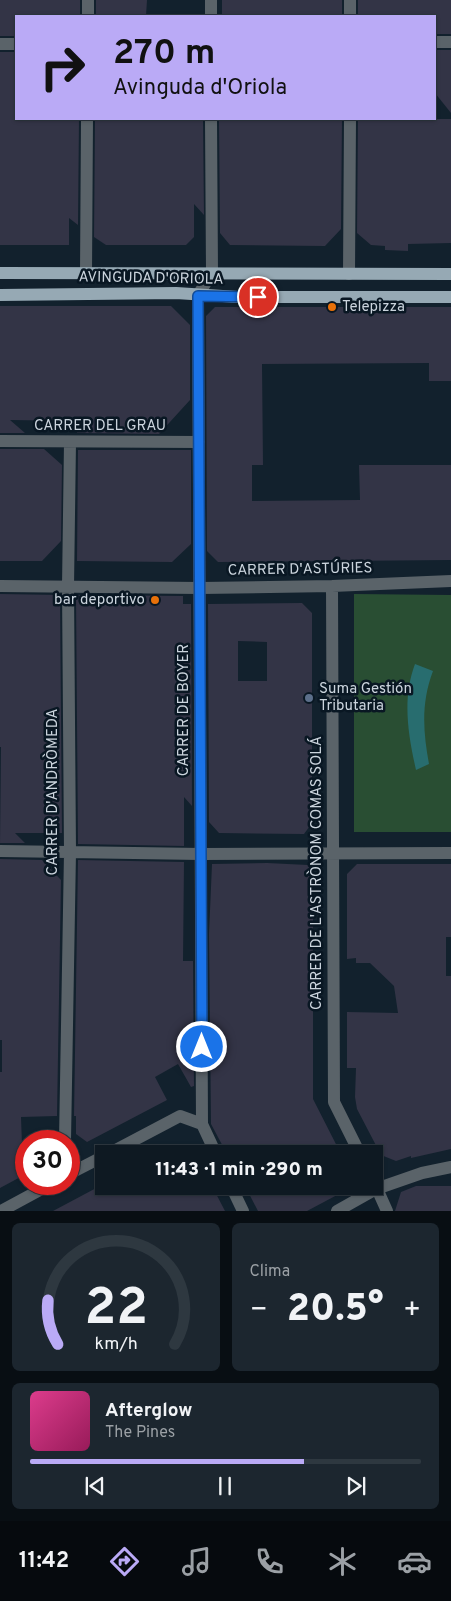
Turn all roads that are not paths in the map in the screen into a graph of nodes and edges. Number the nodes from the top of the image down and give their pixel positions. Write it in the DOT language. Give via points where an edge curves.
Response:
graph roads {
  1 [pos="88,0"];
  2 [pos="211,0"];
  3 [pos="350,0"];
  4 [pos="88,15"];
  5 [pos="211,15"];
  6 [pos="350,15"];
  7 [pos="436,42"];
  8 [pos="451,42"];
  9 [pos="0,44"];
  10 [pos="15,44"];
  11 [pos="87,120"];
  12 [pos="211,120"];
  13 [pos="350,120"];
  14 [pos="0,273"];
  15 [pos="86,273"];
  16 [pos="212,273"];
  17 [pos="349,274"];
  18 [pos="451,274"];
  19 [pos="0,295"];
  20 [pos="198,296"];
  21 [pos="451,297"];
  22 [pos="0,441"];
  23 [pos="70,442"];
  24 [pos="199,442"];
  25 [pos="451,581"];
  26 [pos="0,586"];
  27 [pos="68,586"];
  28 [pos="332,586"];
  29 [pos="200,588"];
  30 [pos="0,851"];
  31 [pos="70,852"];
  32 [pos="334,853"];
  33 [pos="451,853"];
  34 [pos="201,854"];
  35 [pos="202,1124"];
  36 [pos="65,1130"];
  37 [pos="125,1145"];
  38 [pos="212,1145"];
  39 [pos="356,1145"];
  40 [pos="95,1161"];
  41 [pos="451,1167"];
  42 [pos="80,1168"];
  43 [pos="383,1184"];
  44 [pos="31,1195"];
  45 [pos="235,1195"];
  46 [pos="361,1195"];
  47 [pos="379,1195"];
  48 [pos="1,1211"];
  49 [pos="243,1211"];
  50 [pos="337,1211"];
  51 [pos="387,1211"];
  1 -- 4 [label="street"];
  2 -- 5 [label="street"];
  3 -- 6 [label="street"];
  7 -- 8 [label="street"];
  9 -- 10 [label="street"];
  11 -- 15 [label="street"];
  12 -- 16 [label="street"];
  13 -- 17 [label="street"];
  14 -- 15 [label="main road, AVINGUDA D'ORIOLA"];
  15 -- 16 [label="main road, AVINGUDA D'ORIOLA"];
  16 -- 17 [label="main road, AVINGUDA D'ORIOLA"];
  16 -- 20 [label="street"];
  17 -- 18 [label="main road, AVINGUDA D'ORIOLA"];
  19 -- 20 [label="main road, AVINGUDA D'ORIOLA" via="176,293"];
  20 -- 21 [label="main road, AVINGUDA D'ORIOLA"];
  20 -- 24 [label="street, CARRER DE BOYER"];
  22 -- 23 [label="street, CARRER DEL GRAU"];
  23 -- 24 [label="street, CARRER DEL GRAU"];
  23 -- 27 [label="street, CARRER D'ANDRÒMEDA"];
  24 -- 29 [label="street, CARRER DE BOYER"];
  25 -- 28 [label="street, CARRER D'ASTÚRIES"];
  26 -- 27 [label="street, CARRER D'ASTÚRIES"];
  27 -- 29 [label="street, CARRER D'ASTÚRIES"];
  27 -- 31 [label="street, CARRER D'ANDRÒMEDA"];
  28 -- 29 [label="street, CARRER D'ASTÚRIES"];
  28 -- 32 [label="street, CARRER DE L'ASTRÒNOM COMAS SOLÁ"];
  29 -- 34 [label="street, CARRER DE BOYER"];
  30 -- 31 [label="street"];
  31 -- 34 [label="street"];
  31 -- 36 [label="street, CARRER D'ANDRÒMEDA"];
  32 -- 33 [label="street"];
  32 -- 34 [label="street"];
  32 -- 39 [label="street, CARRER DE L'ASTRÒNOM COMAS SOLÁ" via="334,1102"];
  34 -- 35 [label="street, CARRER DE BOYER"];
  35 -- 37 [label="street" via="180,1116"];
  35 -- 38 [label="street"];
  40 -- 42 [label="street"];
  41 -- 43 [label="street"];
  44 -- 48 [label="street"];
  45 -- 49 [label="street"];
  46 -- 50 [label="street"];
  47 -- 51 [label="street"];
}
